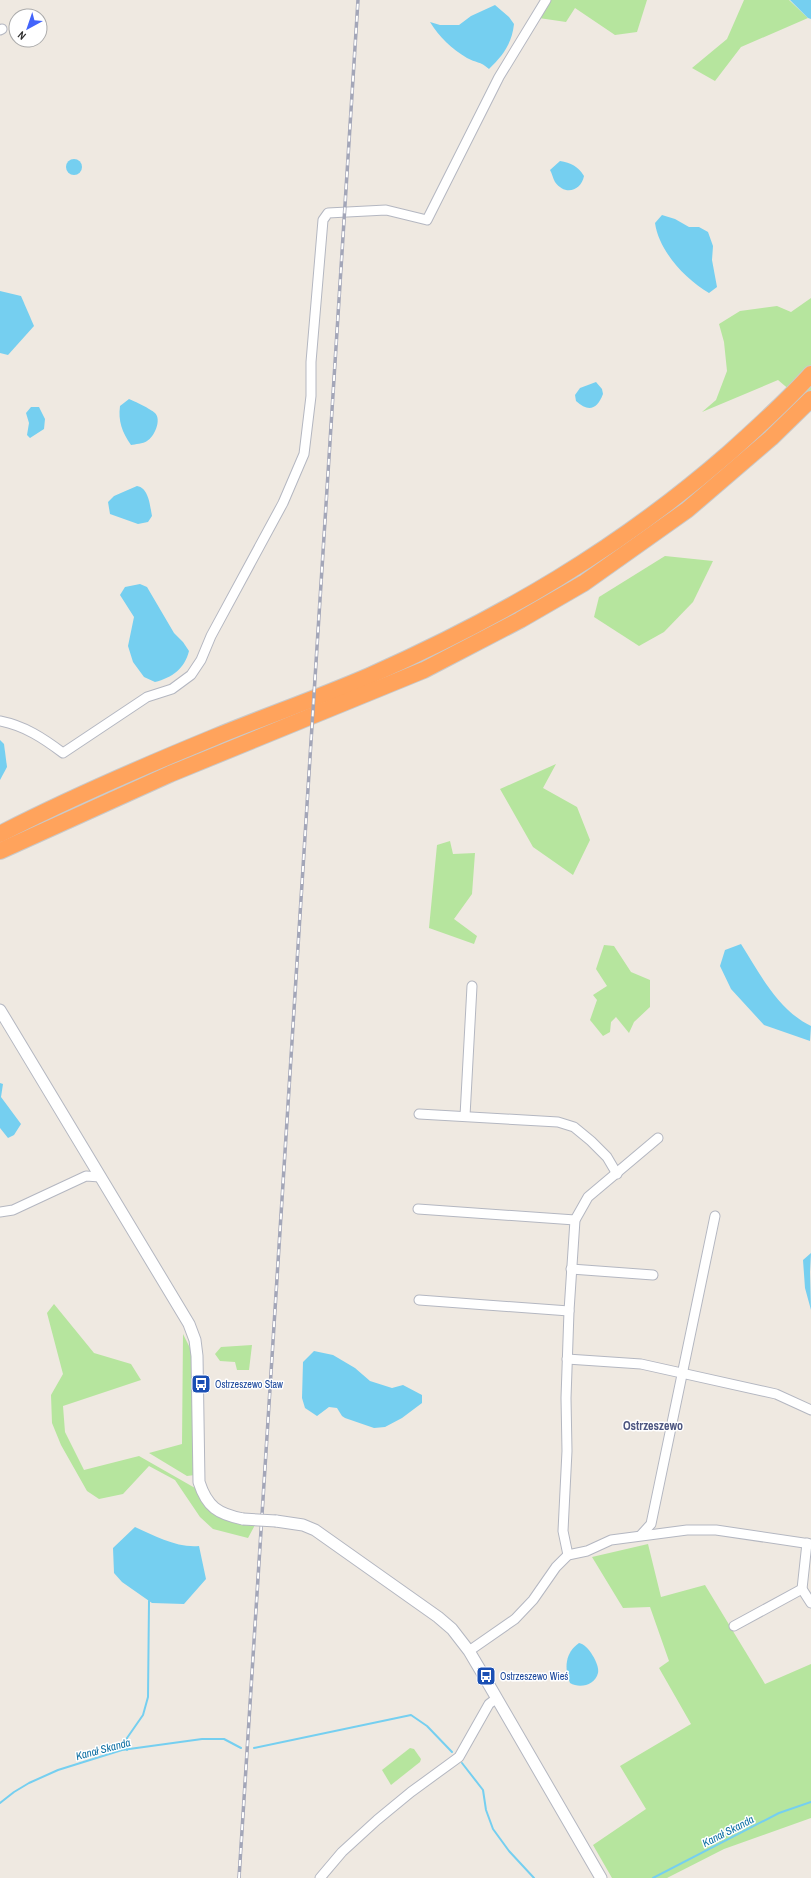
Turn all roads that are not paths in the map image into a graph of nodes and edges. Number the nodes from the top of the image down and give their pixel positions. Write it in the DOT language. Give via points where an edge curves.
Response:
graph roads {
  1 [pos="546,0"];
  2 [pos="811,374"];
  3 [pos="811,399"];
  4 [pos="0,721"];
  5 [pos="0,834"];
  6 [pos="0,851"];
  7 [pos="472,986"];
  8 [pos="0,1010"];
  9 [pos="419,1114"];
  10 [pos="465,1116"];
  11 [pos="658,1138"];
  12 [pos="617,1174"];
  13 [pos="100,1177"];
  14 [pos="418,1209"];
  15 [pos="0,1212"];
  16 [pos="715,1216"];
  17 [pos="575,1220"];
  18 [pos="571,1269"];
  19 [pos="653,1275"];
  20 [pos="419,1300"];
  21 [pos="569,1311"];
  22 [pos="567,1359"];
  23 [pos="681,1374"];
  24 [pos="811,1410"];
  25 [pos="641,1535"];
  26 [pos="809,1544"];
  27 [pos="568,1555"];
  28 [pos="802,1589"];
  29 [pos="811,1603"];
  30 [pos="734,1626"];
  31 [pos="469,1652"];
  32 [pos="497,1698"];
  33 [pos="320,1878"];
  34 [pos="601,1878"];
  1 -- 4 [label="street" via="499,77 427,220 386,210 328,213 323,220 311,362 311,396 304,454 283,503 191,675 172,689 147,697 63,753 40,736 16,724"];
  2 -- 5 [label="highway" via="759,426 707,472 641,524 589,560 509,608 368,676 83,793"];
  3 -- 6 [label="highway" via="771,438 681,514 584,582 520,620 468,648 369,693 123,794"];
  7 -- 10 [label="street"];
  8 -- 13 [label="street"];
  9 -- 10 [label="street"];
  10 -- 12 [label="street" via="558,1122 574,1127 607,1157"];
  11 -- 12 [label="street"];
  12 -- 17 [label="street" via="588,1197"];
  13 -- 15 [label="street" via="86,1176 13,1210"];
  13 -- 31 [label="street, bridge" via="189,1324 195,1340 199,1482 204,1497 220,1512 243,1519 303,1525 315,1530 430,1610 452,1629"];
  14 -- 17 [label="street"];
  16 -- 23 [label="street"];
  17 -- 18 [label="street"];
  18 -- 19 [label="street"];
  18 -- 21 [label="street"];
  20 -- 21 [label="street"];
  21 -- 22 [label="street"];
  22 -- 23 [label="street" via="641,1364"];
  22 -- 27 [label="street" via="568,1451 563,1531"];
  23 -- 24 [label="street" via="776,1394"];
  23 -- 25 [label="street" via="651,1524"];
  25 -- 26 [label="street" via="716,1530"];
  25 -- 27 [label="street" via="611,1540 587,1551"];
  26 -- 28 [label="street"];
  27 -- 31 [label="street" via="515,1619"];
  28 -- 29 [label="street"];
  28 -- 30 [label="street"];
  31 -- 32 [label="street"];
  32 -- 33 [label="street" via="489,1704 459,1757 377,1820 342,1852"];
  32 -- 34 [label="street"];
}
